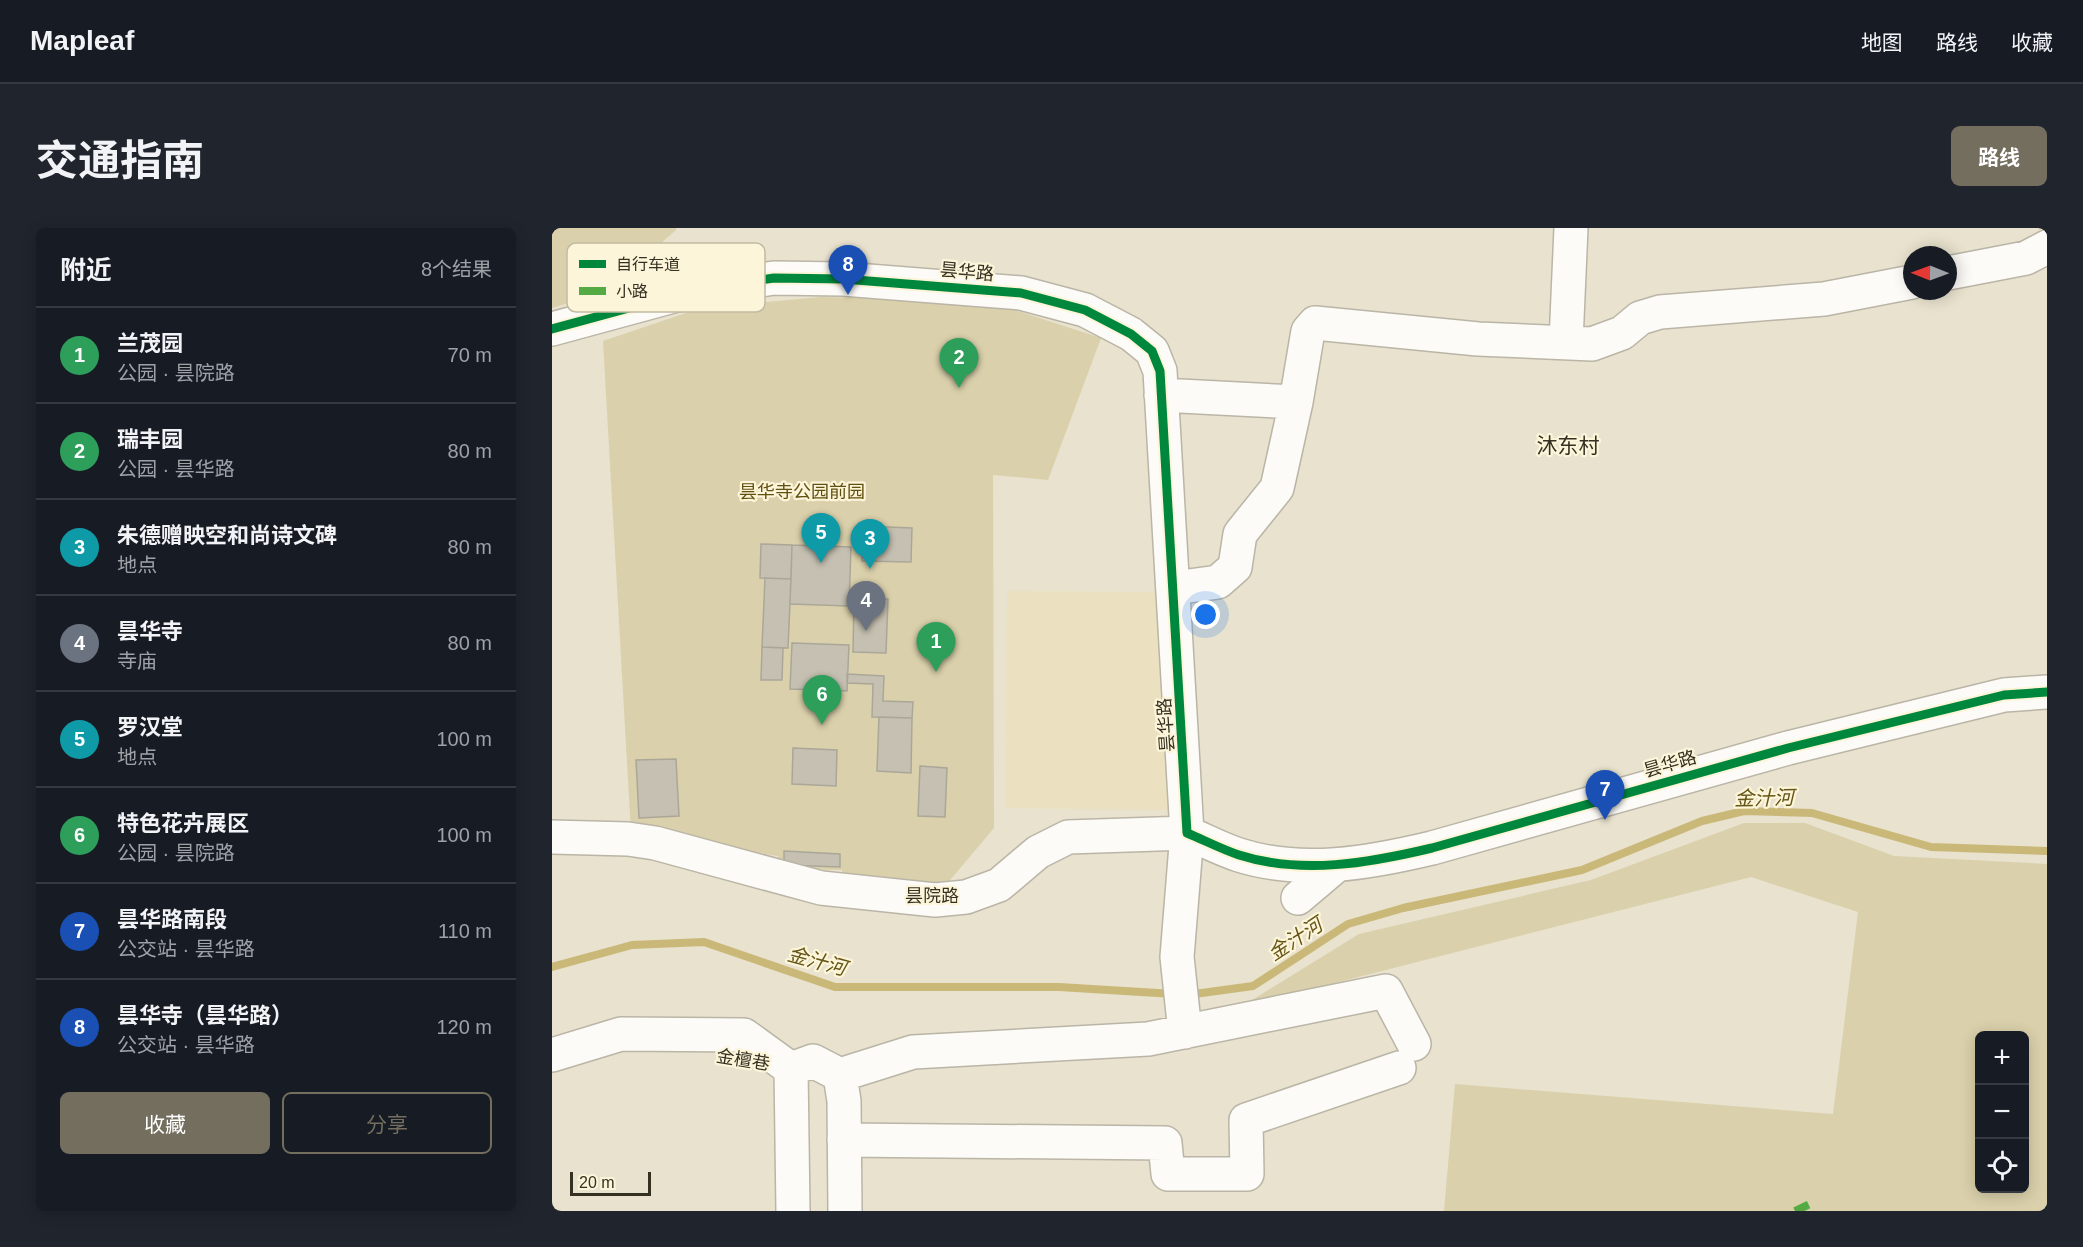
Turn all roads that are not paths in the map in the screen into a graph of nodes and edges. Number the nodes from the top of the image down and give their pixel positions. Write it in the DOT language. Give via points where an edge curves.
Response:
graph roads {
  1 [pos="1571,228"];
  2 [pos="2047,247"];
  3 [pos="1957,271"];
  4 [pos="765,280"];
  5 [pos="1903,284"];
  6 [pos="614,312"];
  7 [pos="552,329"];
  8 [pos="1566,342"];
  9 [pos="1161,395"];
  10 [pos="1296,402"];
  11 [pos="1174,588"];
  12 [pos="2047,692"];
  13 [pos="1187,832"];
  14 [pos="552,837"];
  15 [pos="1337,865"];
  16 [pos="1298,898"];
  17 [pos="1185,1032"];
  18 [pos="552,1055"];
  19 [pos="791,1069"];
  20 [pos="552,1075"];
  21 [pos="840,1075"];
  22 [pos="844,1140"];
  23 [pos="793,1211"];
  24 [pos="846,1211"];
  1 -- 8 [label="street"];
  2 -- 3 [label="street" via="2026,258"];
  4 -- 9 [label="street, 昙华路" via="843,279 1021,293 1085,310 1131,334 1152,351 1160,371"];
  5 -- 8 [label="street" via="1824,299 1660,312 1640,318 1622,333 1592,344"];
  6 -- 7 [label="street, 昙华路"];
  8 -- 10 [label="street" via="1478,339 1315,323 1308,331"];
  9 -- 10 [label="street"];
  9 -- 11 [label="street, 昙华路"];
  10 -- 11 [label="street" via="1277,488 1240,534 1235,567 1218,582"];
  11 -- 13 [label="street, 昙华路"];
  12 -- 15 [label="street, 昙华路" via="2004,695 1788,748 1432,848 1377,861"];
  13 -- 14 [label="street, 昙院路" via="1068,837 1038,852 999,885 966,897 935,900 821,888 628,839"];
  13 -- 15 [label="street, 昙华路" via="1238,854 1281,864"];
  13 -- 17 [label="street" via="1177,957"];
  15 -- 16 [label="street"];
  17 -- 21 [label="street" via="1148,1039 913,1052"];
  17 -- 22 [label="street" via="1386,991 1407,1056 1246,1120 1247,1174 1168,1174 1165,1143"];
  18 -- 19 [label="street, 金檀巷" via="621,1034 744,1035"];
  19 -- 20 [label="street, 金檀巷" via="733,1055 624,1054"];
  19 -- 21 [label="street" via="813,1061"];
  19 -- 23 [label="street"];
  21 -- 22 [label="street"];
  22 -- 24 [label="street"];
}
